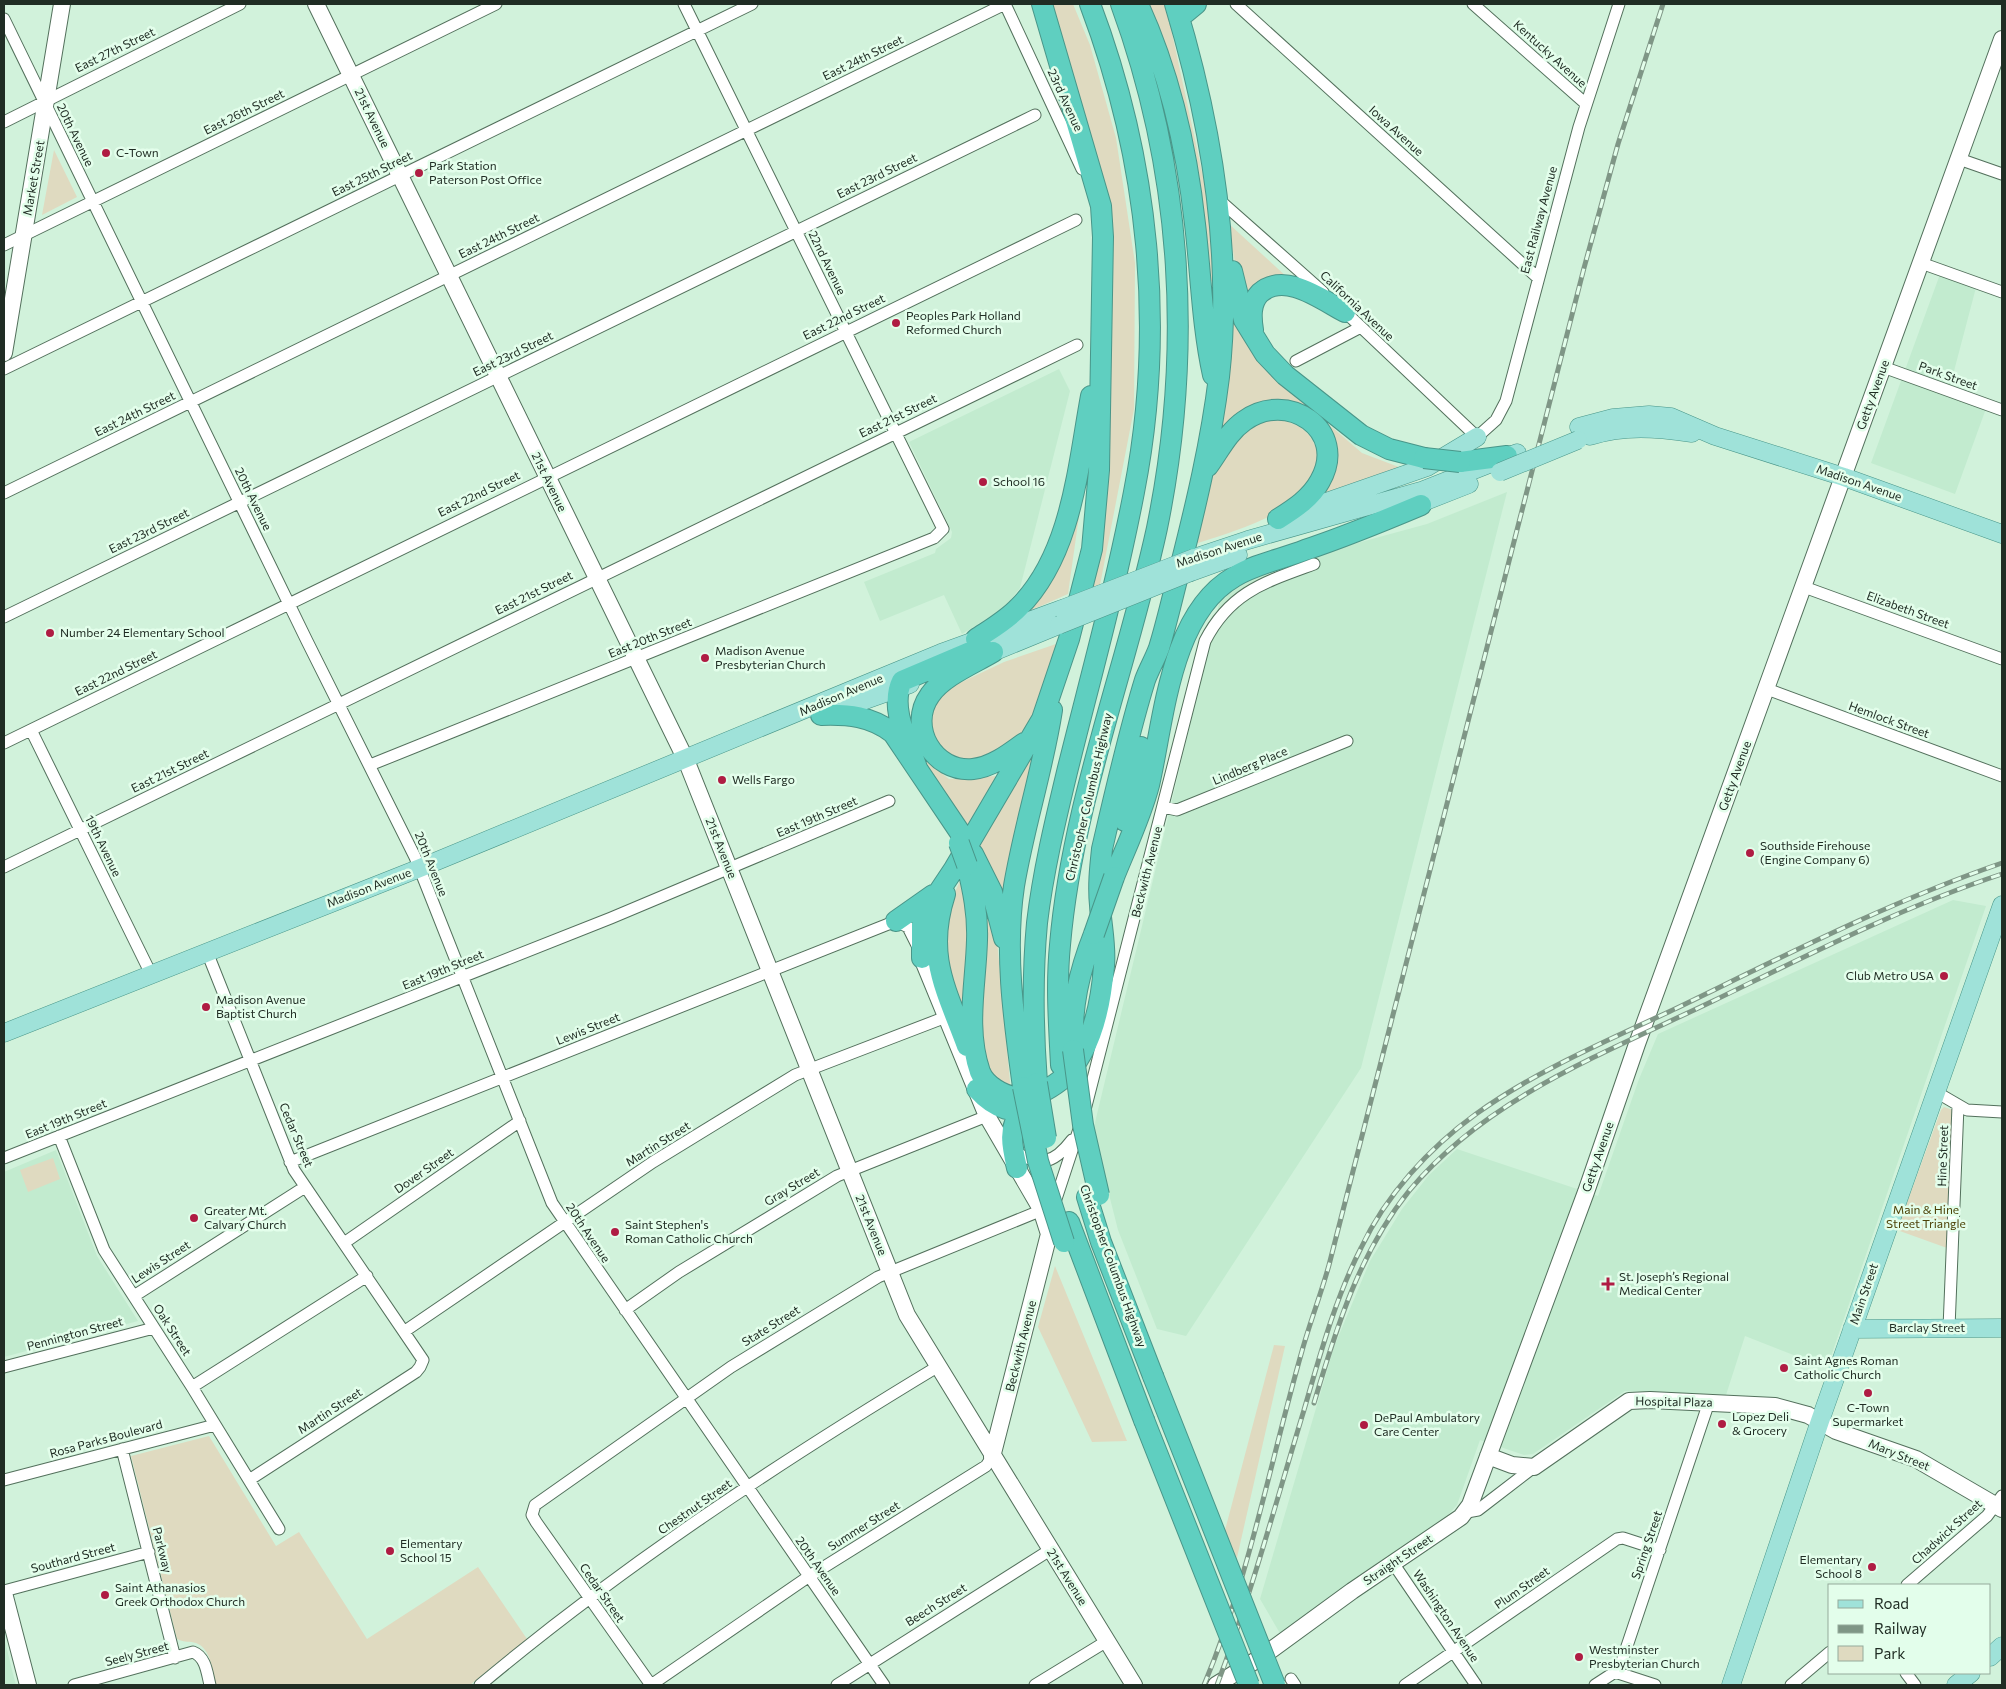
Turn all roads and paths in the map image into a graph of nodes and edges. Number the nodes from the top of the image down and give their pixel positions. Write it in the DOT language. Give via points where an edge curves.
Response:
graph roads {
  1 [pos="62,4"];
  2 [pos="240,4"];
  3 [pos="316,4"];
  4 [pos="496,4"];
  5 [pos="684,4"];
  6 [pos="752,4"];
  7 [pos="1005,4"];
  8 [pos="1042,4"];
  9 [pos="1090,4"];
  10 [pos="1121,4"];
  11 [pos="1138,4"];
  12 [pos="1196,4"];
  13 [pos="1236,4"];
  14 [pos="1473,4"];
  15 [pos="1619,4"];
  16 [pos="1177,11"];
  17 [pos="4,19"];
  18 [pos="698,31"];
  19 [pos="2002,39"];
  20 [pos="1999,59"];
  21 [pos="351,75"];
  22 [pos="44,103"];
  23 [pos="1586,104"];
  24 [pos="1035,115"];
  25 [pos="4,122"];
  26 [pos="746,130"];
  27 [pos="1959,159"];
  28 [pos="2002,174"];
  29 [pos="400,176"];
  30 [pos="1217,197"];
  31 [pos="92,202"];
  32 [pos="1101,206"];
  33 [pos="1076,220"];
  34 [pos="1219,221"];
  35 [pos="796,230"];
  36 [pos="24,235"];
  37 [pos="4,245"];
  38 [pos="1921,263"];
  39 [pos="448,276"];
  40 [pos="1538,278"];
  41 [pos="2002,292"];
  42 [pos="141,302"];
  43 [pos="1345,312"];
  44 [pos="1360,327"];
  45 [pos="845,332"];
  46 [pos="1102,337"];
  47 [pos="1258,343"];
  48 [pos="1077,345"];
  49 [pos="4,353"];
  50 [pos="1296,361"];
  51 [pos="1884,367"];
  52 [pos="4,369"];
  53 [pos="498,377"];
  54 [pos="1217,391"];
  55 [pos="190,402"];
  56 [pos="2002,410"];
  57 [pos="894,433"];
  58 [pos="1578,434"];
  59 [pos="1477,437"];
  60 [pos="1508,460"];
  61 [pos="1204,472"];
  62 [pos="546,476"];
  63 [pos="1844,477"];
  64 [pos="4,493"];
  65 [pos="240,503"];
  66 [pos="1421,505"];
  67 [pos="1278,520"];
  68 [pos="940,534"];
  69 [pos="2002,534"];
  70 [pos="1314,564"];
  71 [pos="1193,565"];
  72 [pos="596,578"];
  73 [pos="1804,587"];
  74 [pos="288,603"];
  75 [pos="4,617"];
  76 [pos="1061,617"];
  77 [pos="1010,628"];
  78 [pos="976,639"];
  79 [pos="1158,650"];
  80 [pos="993,652"];
  81 [pos="637,659"];
  82 [pos="2002,660"];
  83 [pos="1056,681"];
  84 [pos="898,689"];
  85 [pos="1766,689"];
  86 [pos="339,704"];
  87 [pos="821,716"];
  88 [pos="30,730"];
  89 [pos="733,740"];
  90 [pos="1028,741"];
  91 [pos="1347,741"];
  92 [pos="4,743"];
  93 [pos="686,760"];
  94 [pos="370,765"];
  95 [pos="917,768"];
  96 [pos="2002,776"];
  97 [pos="889,801"];
  98 [pos="1163,807"];
  99 [pos="80,830"];
  100 [pos="963,853"];
  101 [pos="4,867"];
  102 [pos="420,868"];
  103 [pos="730,870"];
  104 [pos="1114,877"];
  105 [pos="936,892"];
  106 [pos="2002,904"];
  107 [pos="896,921"];
  108 [pos="1996,939"];
  109 [pos="207,952"];
  110 [pos="922,958"];
  111 [pos="1010,968"];
  112 [pos="770,970"];
  113 [pos="151,974"];
  114 [pos="462,977"];
  115 [pos="946,1017"];
  116 [pos="4,1033"];
  117 [pos="1090,1038"];
  118 [pos="1067,1057"];
  119 [pos="250,1061"];
  120 [pos="809,1070"];
  121 [pos="502,1078"];
  122 [pos="977,1079"];
  123 [pos="1030,1085"];
  124 [pos="1936,1092"];
  125 [pos="1958,1106"];
  126 [pos="1023,1110"];
  127 [pos="2002,1112"];
  128 [pos="987,1116"];
  129 [pos="520,1122"];
  130 [pos="1078,1133"];
  131 [pos="60,1136"];
  132 [pos="4,1158"];
  133 [pos="1015,1159"];
  134 [pos="290,1162"];
  135 [pos="850,1170"];
  136 [pos="305,1187"];
  137 [pos="1047,1207"];
  138 [pos="563,1222"];
  139 [pos="1061,1233"];
  140 [pos="344,1243"];
  141 [pos="889,1271"];
  142 [pos="367,1276"];
  143 [pos="134,1296"];
  144 [pos="625,1310"];
  145 [pos="154,1328"];
  146 [pos="1852,1328"];
  147 [pos="1949,1328"];
  148 [pos="2002,1328"];
  149 [pos="405,1332"];
  150 [pos="422,1362"];
  151 [pos="4,1367"];
  152 [pos="937,1367"];
  153 [pos="192,1387"];
  154 [pos="686,1400"];
  155 [pos="1710,1402"];
  156 [pos="1820,1421"];
  157 [pos="215,1425"];
  158 [pos="122,1449"];
  159 [pos="1488,1456"];
  160 [pos="992,1457"];
  161 [pos="1534,1467"];
  162 [pos="4,1480"];
  163 [pos="249,1480"];
  164 [pos="747,1488"];
  165 [pos="2000,1504"];
  166 [pos="1467,1512"];
  167 [pos="532,1515"];
  168 [pos="279,1530"];
  169 [pos="1050,1550"];
  170 [pos="1660,1550"];
  171 [pos="149,1552"];
  172 [pos="1393,1563"];
  173 [pos="808,1577"];
  174 [pos="1908,1584"];
  175 [pos="4,1592"];
  176 [pos="589,1598"];
  177 [pos="1106,1641"];
  178 [pos="2002,1646"];
  179 [pos="1453,1652"];
  180 [pos="1828,1654"];
  181 [pos="1991,1655"];
  182 [pos="1263,1656"];
  183 [pos="175,1658"];
  184 [pos="869,1663"];
  185 [pos="1615,1672"];
  186 [pos="1907,1674"];
  187 [pos="1970,1674"];
  188 [pos="1287,1683"];
  189 [pos="28,1685"];
  190 [pos="74,1685"];
  191 [pos="210,1685"];
  192 [pos="480,1685"];
  193 [pos="651,1685"];
  194 [pos="837,1685"];
  195 [pos="884,1685"];
  196 [pos="1035,1685"];
  197 [pos="1134,1685"];
  198 [pos="1216,1685"];
  199 [pos="1237,1685"];
  200 [pos="1249,1685"];
  201 [pos="1405,1685"];
  202 [pos="1476,1685"];
  203 [pos="1595,1685"];
  204 [pos="1655,1685"];
  205 [pos="1731,1685"];
  206 [pos="1791,1685"];
  207 [pos="1915,1685"];
  208 [pos="1956,1685"];
  1 -- 22 [label="street, Market Street"];
  2 -- 22 [label="street, East 27th Street"];
  3 -- 21 [label="street, 21st Avenue"];
  4 -- 21 [label="street, East 26th Street"];
  5 -- 18 [label="street, 22nd Avenue"];
  6 -- 18 [label="street, East 25th Street"];
  7 -- 26 [label="street, East 24th Street"];
  7 -- 32 [label="street, 23rd Avenue"];
  8 -- 32 [label="highway"];
  9 -- 123 [label="highway, Christopher Columbus Highway" via="1116,80 1138,181 1147,249 1150,352 1145,420 1134,492 1059,805 1042,890 1033,988"];
  10 -- 118 [label="highway, Christopher Columbus Highway" via="1149,91 1170,192 1179,294 1177,388 1169,464 1156,530 1069,877 1058,979"];
  11 -- 54 [label="highway" via="1161,64 1186,161 1206,342"];
  12 -- 16 [label="highway"];
  13 -- 40 [label="street, Iowa Avenue"];
  14 -- 23 [label="street, Kentucky Avenue"];
  15 -- 23 [label="street, East Railway Avenue"];
  16 -- 30 [label="highway"];
  17 -- 22 [label="street, 20th Avenue"];
  18 -- 26 [label="street, 22nd Avenue"];
  18 -- 29 [label="street, East 25th Street"];
  19 -- 20 [label="street, Getty Avenue"];
  20 -- 27 [label="street, Getty Avenue"];
  21 -- 29 [label="street, 21st Avenue"];
  21 -- 31 [label="street, East 26th Street"];
  22 -- 25 [label="street, East 27th Street"];
  22 -- 31 [label="street, 20th Avenue"];
  22 -- 36 [label="street, Market Street"];
  23 -- 40 [label="street, East Railway Avenue"];
  24 -- 35 [label="street, East 23rd Street"];
  26 -- 35 [label="street, 22nd Avenue"];
  26 -- 39 [label="street, East 24th Street"];
  27 -- 28 [label="street"];
  27 -- 38 [label="street, Getty Avenue"];
  29 -- 39 [label="street, 21st Avenue"];
  29 -- 42 [label="street, East 25th Street"];
  30 -- 34 [label="highway"];
  30 -- 43 [label="street, California Avenue"];
  31 -- 36 [label="street, East 26th Street"];
  31 -- 42 [label="street, 20th Avenue"];
  32 -- 46 [label="highway"];
  33 -- 45 [label="street, East 22nd Street"];
  34 -- 47 [label="highway" via="1240,310"];
  34 -- 54 [label="highway" via="1223,308"];
  35 -- 45 [label="street, 22nd Avenue"];
  35 -- 53 [label="street, East 23rd Street"];
  36 -- 37 [label="street, East 26th Street"];
  36 -- 49 [label="street, Market Street"];
  38 -- 41 [label="street"];
  38 -- 51 [label="street, Getty Avenue"];
  39 -- 53 [label="street, 21st Avenue"];
  39 -- 55 [label="street, East 24th Street"];
  40 -- 59 [label="street, East Railway Avenue" via="1502,410"];
  42 -- 52 [label="street, East 25th Street"];
  42 -- 55 [label="street, 20th Avenue"];
  43 -- 44 [label="street, California Avenue"];
  43 -- 47 [label="highway" via="1291,286 1274,286 1256,297 1252,310 1251,319"];
  44 -- 50 [label="street"];
  44 -- 59 [label="street, California Avenue"];
  45 -- 57 [label="street, 22nd Avenue"];
  45 -- 62 [label="street, East 22nd Street"];
  46 -- 78 [label="highway" via="1072,495 1059,541 1045,572 1014,613"];
  46 -- 83 [label="highway" via="1099,470 1092,548"];
  47 -- 60 [label="highway, bridge" via="1285,375 1361,435 1389,448 1424,458 1460,462"];
  48 -- 57 [label="street, East 21st Street"];
  51 -- 56 [label="street, Park Street"];
  51 -- 63 [label="street, Getty Avenue"];
  53 -- 62 [label="street, 21st Avenue"];
  53 -- 65 [label="street, East 23rd Street"];
  54 -- 61 [label="highway"];
  55 -- 64 [label="street, East 24th Street"];
  55 -- 65 [label="street, 20th Avenue"];
  57 -- 68 [label="street, 22nd Avenue" via="942,529"];
  57 -- 72 [label="street, East 21st Street"];
  58 -- 60 [label="main road, Madison Avenue"];
  58 -- 60 [label="main road, Madison Avenue, bridge"];
  58 -- 63 [label="main road, Madison Avenue" via="1613,418 1671,417 1715,436"];
  59 -- 67 [label="main road" via="1427,467"];
  60 -- 66 [label="main road, Madison Avenue"];
  60 -- 71 [label="main road, Madison Avenue" via="1422,491 1248,540"];
  61 -- 67 [label="highway" via="1232,432 1252,416 1267,410 1284,409 1307,417 1325,441 1328,449 1326,464 1315,489"];
  61 -- 79 [label="highway"];
  62 -- 72 [label="street, 21st Avenue"];
  62 -- 74 [label="street, East 22nd Street"];
  63 -- 69 [label="main road, Madison Avenue"];
  63 -- 73 [label="street, Getty Avenue"];
  65 -- 74 [label="street, 20th Avenue"];
  65 -- 75 [label="street, East 23rd Street"];
  66 -- 71 [label="main road, Madison Avenue"];
  66 -- 104 [label="highway" via="1350,535 1244,572 1212,594 1193,623 1172,672 1148,786"];
  67 -- 71 [label="main road"];
  68 -- 81 [label="street, East 20th Street"];
  70 -- 98 [label="street, Beckwith Avenue" via="1254,587 1225,609 1210,632 1201,652"];
  71 -- 76 [label="main road, Madison Avenue, bridge"];
  72 -- 81 [label="street, 21st Avenue"];
  72 -- 86 [label="street, East 21st Street"];
  73 -- 82 [label="street, Elizabeth Street"];
  73 -- 85 [label="street, Getty Avenue"];
  74 -- 86 [label="street, 20th Avenue"];
  74 -- 88 [label="street, East 22nd Street"];
  76 -- 77 [label="main road, Madison Avenue"];
  76 -- 80 [label="main road, Madison Avenue"];
  77 -- 78 [label="main road, Madison Avenue"];
  77 -- 84 [label="highway" via="995,642 909,676"];
  78 -- 89 [label="main road, Madison Avenue"];
  79 -- 104 [label="highway" via="1155,680"];
  79 -- 117 [label="highway" via="1146,679 1102,849 1099,877 1105,965"];
  80 -- 84 [label="main road, Madison Avenue"];
  80 -- 90 [label="highway" via="930,694 923,710 924,738 938,758 964,769 988,765"];
  81 -- 93 [label="street, 21st Avenue"];
  81 -- 94 [label="street, East 20th Street"];
  83 -- 90 [label="highway" via="1042,719"];
  83 -- 111 [label="highway" via="1047,741 1014,887"];
  84 -- 87 [label="main road, Madison Avenue"];
  84 -- 95 [label="highway" via="899,713"];
  85 -- 96 [label="street, Hemlock Street"];
  85 -- 159 [label="street, Getty Avenue"];
  86 -- 94 [label="street, 20th Avenue"];
  86 -- 99 [label="street, East 21st Street"];
  87 -- 89 [label="main road, Madison Avenue"];
  87 -- 95 [label="highway" via="857,716 883,725 893,733"];
  88 -- 92 [label="street, East 22nd Street"];
  88 -- 99 [label="street, 19th Avenue"];
  89 -- 93 [label="main road, Madison Avenue"];
  90 -- 100 [label="highway"];
  91 -- 98 [label="street, Lindberg Place" via="1177,810"];
  93 -- 102 [label="main road, Madison Avenue"];
  93 -- 103 [label="street, 21st Avenue"];
  94 -- 102 [label="street, 20th Avenue"];
  95 -- 100 [label="highway" via="939,802"];
  97 -- 103 [label="street, East 19th Street"];
  98 -- 130 [label="street, Beckwith Avenue"];
  99 -- 101 [label="street, East 21st Street"];
  99 -- 113 [label="street, 19th Avenue"];
  100 -- 105 [label="highway"];
  100 -- 111 [label="highway" via="992,892"];
  100 -- 122 [label="highway" via="975,899 977,938 972,1020"];
  100 -- 122 [label="highway" via="938,917 937,958"];
  102 -- 109 [label="main road, Madison Avenue"];
  102 -- 114 [label="street, 20th Avenue"];
  103 -- 112 [label="street, 21st Avenue"];
  103 -- 114 [label="street, East 19th Street"];
  104 -- 118 [label="highway, bridge" via="1082,966 1074,997"];
  105 -- 107 [label="highway"];
  105 -- 110 [label="highway" via="922,925"];
  106 -- 108 [label="main road, Main Street"];
  107 -- 110 [label="street" via="908,928"];
  107 -- 112 [label="street, Lewis Street"];
  108 -- 124 [label="main road, Main Street"];
  109 -- 113 [label="main road, Madison Avenue"];
  109 -- 119 [label="street, Cedar Street"];
  110 -- 115 [label="street"];
  111 -- 123 [label="highway"];
  112 -- 120 [label="street, 21st Avenue"];
  112 -- 121 [label="street, Lewis Street"];
  113 -- 116 [label="main road, Madison Avenue"];
  114 -- 119 [label="street, East 19th Street"];
  114 -- 121 [label="street, 20th Avenue"];
  115 -- 120 [label="street, Martin Street"];
  115 -- 122 [label="street"];
  117 -- 122 [label="highway" via="1073,1068 1040,1094 1011,1096"];
  117 -- 126 [label="highway" via="1079,1076 1058,1094"];
  118 -- 188 [label="highway, Christopher Columbus Highway, bridge" via="1072,1142 1093,1196 1108,1259 1153,1376"];
  119 -- 131 [label="street, East 19th Street"];
  119 -- 134 [label="street, Cedar Street"];
  120 -- 135 [label="street, 21st Avenue"];
  120 -- 138 [label="street, Martin Street" via="653,1162"];
  121 -- 129 [label="street, 20th Avenue"];
  121 -- 134 [label="street, Lewis Street"];
  122 -- 126 [label="highway" via="998,1106 1010,1111"];
  122 -- 128 [label="street"];
  123 -- 139 [label="highway, Christopher Columbus Highway, bridge" via="1048,1145"];
  124 -- 125 [label="street"];
  124 -- 146 [label="main road, Main Street"];
  125 -- 127 [label="street"];
  125 -- 147 [label="street, Hine Street"];
  126 -- 133 [label="highway" via="1013,1126"];
  128 -- 133 [label="street"];
  128 -- 135 [label="street, Gray Street"];
  129 -- 138 [label="street, 20th Avenue" via="552,1203"];
  129 -- 140 [label="street, Dover Street"];
  130 -- 133 [label="street" via="1061,1154 1045,1162"];
  130 -- 137 [label="street, Beckwith Avenue"];
  131 -- 132 [label="street, East 19th Street"];
  131 -- 143 [label="street, Oak Street" via="104,1250"];
  133 -- 137 [label="street"];
  134 -- 136 [label="street, Cedar Street"];
  135 -- 141 [label="street, 21st Avenue"];
  135 -- 144 [label="street, Gray Street" via="684,1269"];
  136 -- 140 [label="street, Cedar Street"];
  136 -- 143 [label="street, Lewis Street"];
  137 -- 139 [label="street"];
  137 -- 141 [label="street, State Street"];
  138 -- 144 [label="street, 20th Avenue"];
  138 -- 149 [label="street, Martin Street"];
  139 -- 160 [label="street, Beckwith Avenue"];
  139 -- 200 [label="highway, Christopher Columbus Highway, bridge" via="1095,1296"];
  140 -- 142 [label="street, Cedar Street"];
  141 -- 152 [label="street, 21st Avenue" via="907,1315"];
  141 -- 154 [label="street, State Street" via="731,1366"];
  142 -- 149 [label="street, Cedar Street"];
  142 -- 153 [label="street"];
  143 -- 145 [label="street, Oak Street"];
  144 -- 154 [label="street, 20th Avenue"];
  145 -- 151 [label="street, Pennington Street"];
  145 -- 153 [label="street, Oak Street"];
  146 -- 147 [label="main road, Barclay Street"];
  146 -- 156 [label="main road, Main Street"];
  147 -- 148 [label="main road, Barclay Street"];
  149 -- 150 [label="street, Cedar Street" via="422,1356"];
  150 -- 163 [label="street, Martin Street" via="416,1372"];
  152 -- 160 [label="street, 21st Avenue"];
  152 -- 164 [label="street, Chestnut Street"];
  153 -- 157 [label="street, Oak Street"];
  154 -- 164 [label="street, 20th Avenue"];
  154 -- 167 [label="street, State Street" via="535,1505"];
  155 -- 156 [label="street, Hospital Plaza" via="1775,1406"];
  155 -- 161 [label="street, Hospital Plaza" via="1629,1401"];
  155 -- 170 [label="street, Spring Street"];
  156 -- 165 [label="street, Mary Street" via="1836,1431 1927,1464"];
  156 -- 205 [label="main road, Main Street"];
  157 -- 158 [label="street, Rosa Parks Boulevard"];
  157 -- 163 [label="street, Oak Street"];
  158 -- 162 [label="street, Rosa Parks Boulevard"];
  158 -- 171 [label="street, Parkway"];
  159 -- 161 [label="street" via="1512,1466"];
  159 -- 166 [label="street, Getty Avenue"];
  160 -- 169 [label="street, 21st Avenue"];
  160 -- 173 [label="street, Summer Street" via="986,1466"];
  161 -- 166 [label="street, Straight Street" via="1478,1510"];
  163 -- 168 [label="street, Oak Street"];
  164 -- 173 [label="street, 20th Avenue"];
  164 -- 176 [label="street, Chestnut Street"];
  165 -- 174 [label="street, Chadwick Street"];
  166 -- 172 [label="street, Straight Street"];
  167 -- 176 [label="street, Cedar Street"];
  169 -- 177 [label="street, 21st Avenue"];
  169 -- 184 [label="street, Beech Street"];
  170 -- 179 [label="street, Plum Street" via="1617,1539"];
  170 -- 185 [label="street, Spring Street" via="1621,1664"];
  171 -- 175 [label="street, Southard Street"];
  171 -- 183 [label="street, Parkway"];
  172 -- 179 [label="street, Washington Avenue"];
  172 -- 182 [label="street, Straight Street"];
  173 -- 184 [label="street, 20th Avenue"];
  173 -- 193 [label="street, Summer Street"];
  175 -- 189 [label="street"];
  176 -- 192 [label="street, Chestnut Street"];
  176 -- 193 [label="street, Cedar Street"];
  177 -- 196 [label="street"];
  177 -- 197 [label="street, 21st Avenue"];
  178 -- 181 [label="main road"];
  179 -- 201 [label="street, Plum Street"];
  179 -- 202 [label="street, Washington Avenue"];
  180 -- 206 [label="street"];
  182 -- 198 [label="street, Straight Street"];
  182 -- 199 [label="street, Straight Street"];
  183 -- 190 [label="street, Seely Street"];
  183 -- 191 [label="street, Seely Street" via="193,1652 204,1660"];
  184 -- 194 [label="street, Beech Street"];
  184 -- 195 [label="street, 20th Avenue"];
  185 -- 203 [label="street"];
  185 -- 204 [label="street"];
  186 -- 207 [label="street"];
  187 -- 208 [label="main road"];
}
